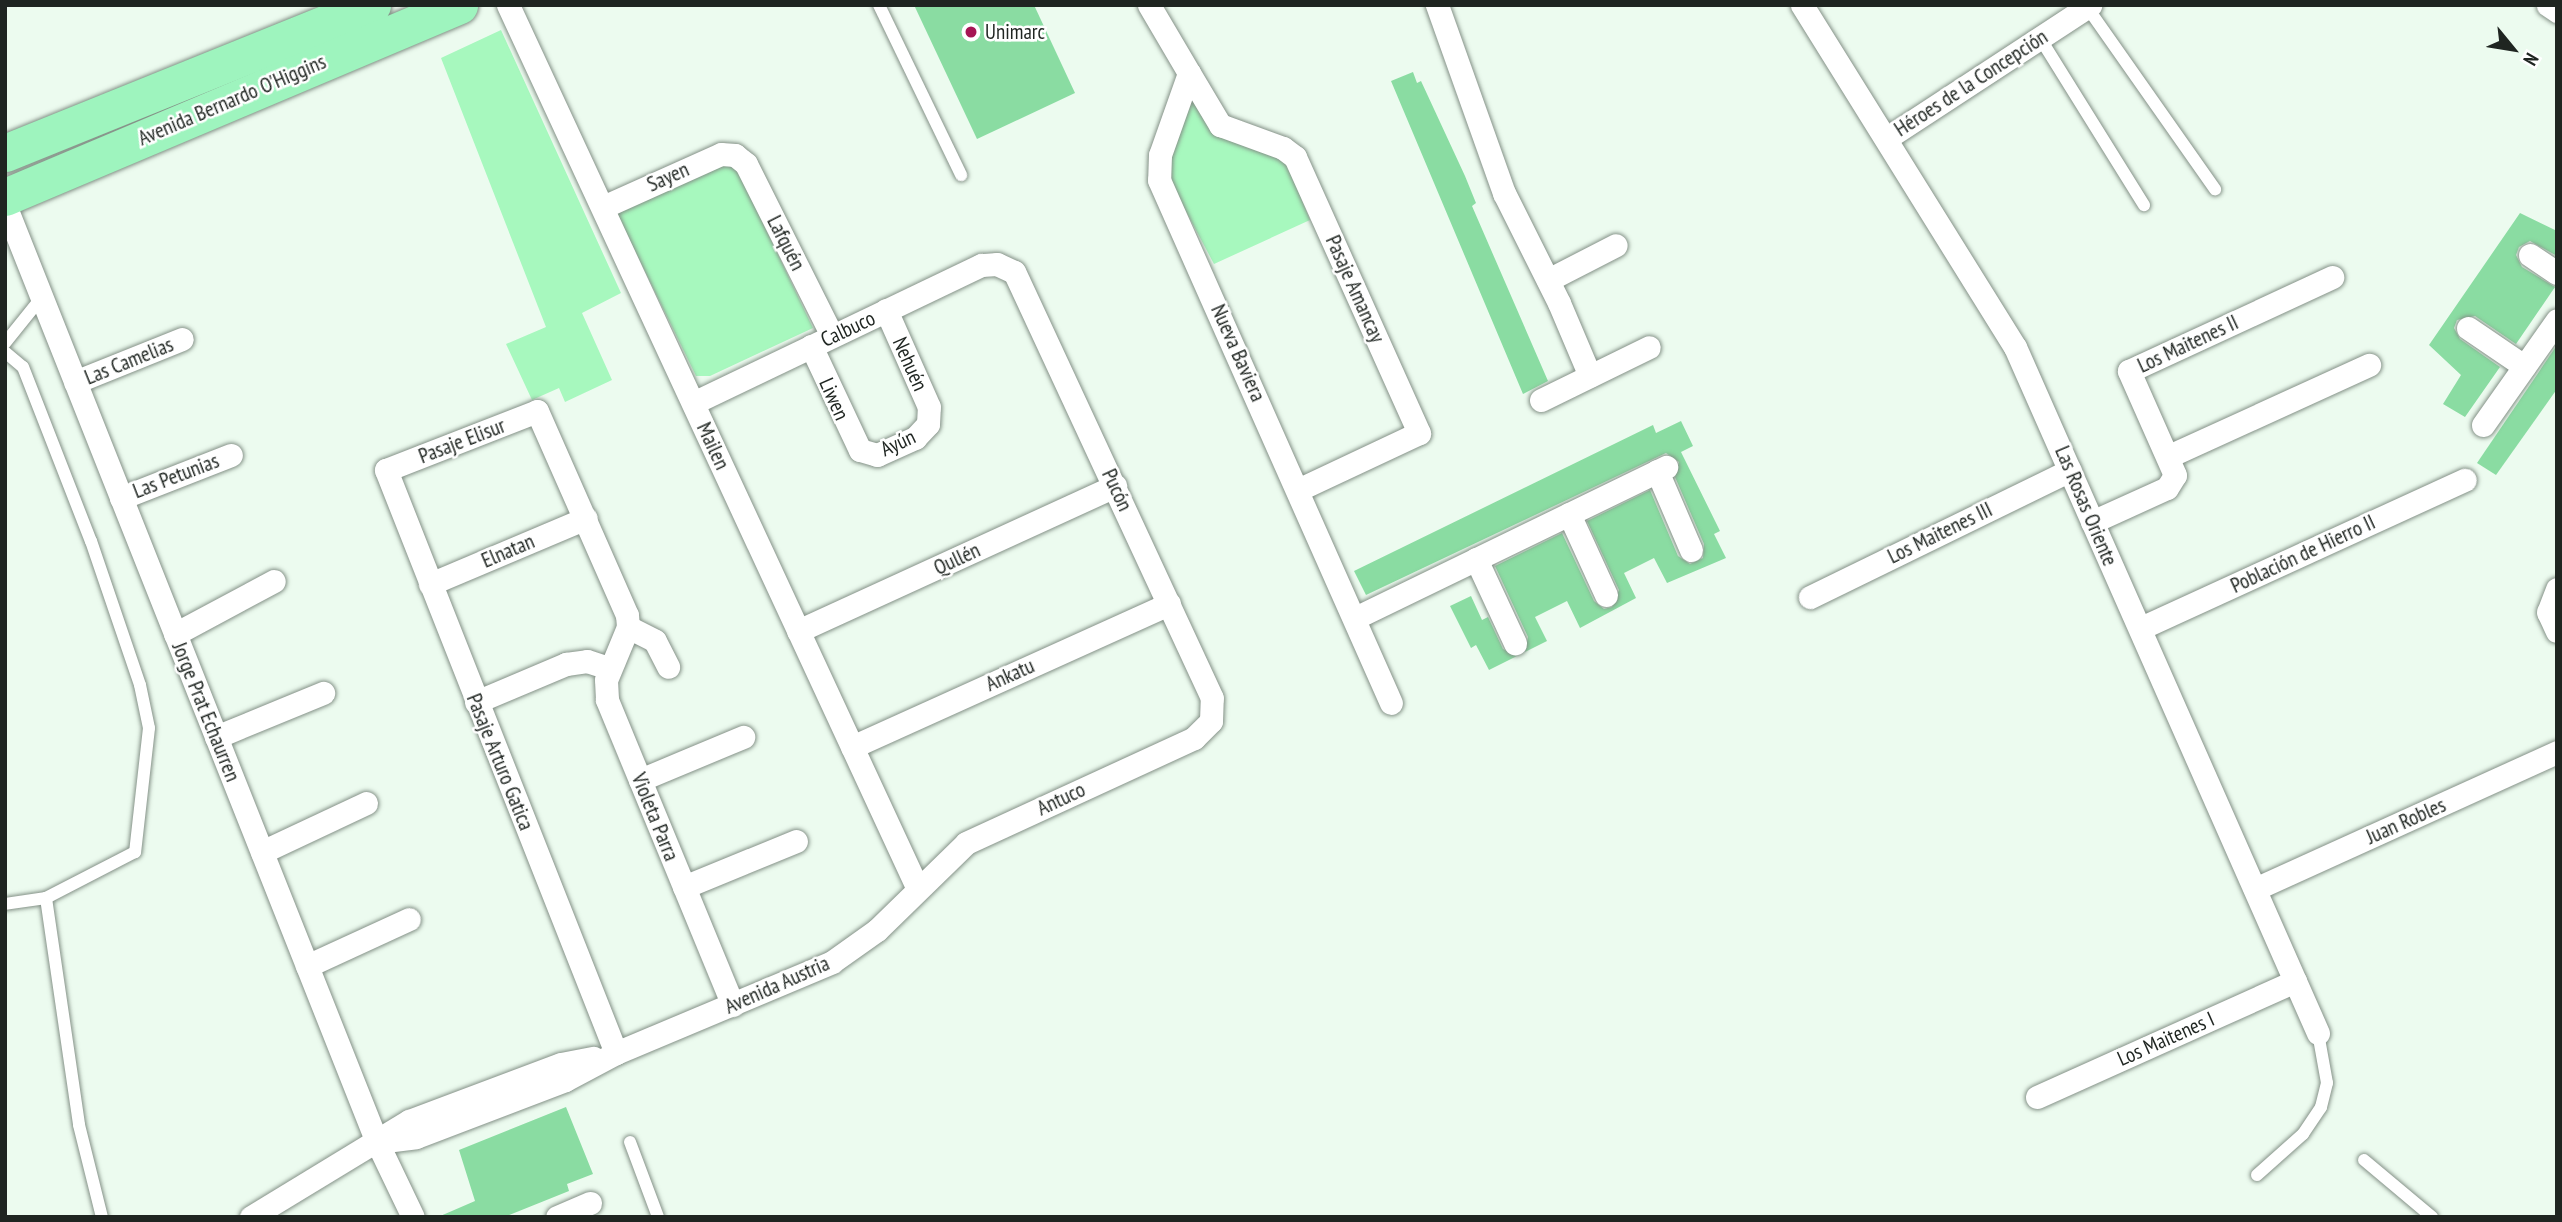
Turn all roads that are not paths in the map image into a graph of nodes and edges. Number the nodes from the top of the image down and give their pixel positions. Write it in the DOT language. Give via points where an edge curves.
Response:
graph roads {
  1 [pos="372,5"];
  2 [pos="459,5"];
  3 [pos="508,5"];
  4 [pos="878,5"];
  5 [pos="1149,5"];
  6 [pos="1437,5"];
  7 [pos="1802,5"];
  8 [pos="2548,5"];
  9 [pos="2088,6"];
  10 [pos="2557,11"];
  11 [pos="321,38"];
  12 [pos="2040,38"];
  13 [pos="1189,72"];
  14 [pos="130,103"];
  15 [pos="1887,138"];
  16 [pos="6,150"];
  17 [pos="736,155"];
  18 [pos="961,175"];
  19 [pos="2215,189"];
  20 [pos="5,190"];
  21 [pos="5,197"];
  22 [pos="5,205"];
  23 [pos="2144,205"];
  24 [pos="603,207"];
  25 [pos="1616,245"];
  26 [pos="2530,256"];
  27 [pos="1005,267"];
  28 [pos="2557,273"];
  29 [pos="2332,277"];
  30 [pos="1548,280"];
  31 [pos="42,297"];
  32 [pos="886,310"];
  33 [pos="2557,320"];
  34 [pos="2468,328"];
  35 [pos="832,336"];
  36 [pos="182,339"];
  37 [pos="5,343"];
  38 [pos="811,346"];
  39 [pos="1649,347"];
  40 [pos="5,352"];
  41 [pos="2369,365"];
  42 [pos="2524,366"];
  43 [pos="1590,376"];
  44 [pos="75,382"];
  45 [pos="1541,400"];
  46 [pos="693,402"];
  47 [pos="930,418"];
  48 [pos="2483,425"];
  49 [pos="860,450"];
  50 [pos="231,455"];
  51 [pos="2169,456"];
  52 [pos="386,470"];
  53 [pos="2070,470"];
  54 [pos="2465,480"];
  55 [pos="1115,486"];
  56 [pos="1300,489"];
  57 [pos="121,498"];
  58 [pos="1569,514"];
  59 [pos="586,518"];
  60 [pos="2092,522"];
  61 [pos="1691,550"];
  62 [pos="1476,559"];
  63 [pos="274,581"];
  64 [pos="430,584"];
  65 [pos="2557,589"];
  66 [pos="1606,595"];
  67 [pos="1810,597"];
  68 [pos="1169,604"];
  69 [pos="1355,618"];
  70 [pos="628,627"];
  71 [pos="2141,628"];
  72 [pos="799,631"];
  73 [pos="2557,631"];
  74 [pos="175,634"];
  75 [pos="1515,643"];
  76 [pos="668,667"];
  77 [pos="609,668"];
  78 [pos="323,693"];
  79 [pos="476,702"];
  80 [pos="1391,703"];
  81 [pos="1211,721"];
  82 [pos="216,737"];
  83 [pos="743,737"];
  84 [pos="852,747"];
  85 [pos="2557,752"];
  86 [pos="640,780"];
  87 [pos="366,803"];
  88 [pos="796,841"];
  89 [pos="262,852"];
  90 [pos="684,887"];
  91 [pos="917,887"];
  92 [pos="2255,889"];
  93 [pos="46,898"];
  94 [pos="5,904"];
  95 [pos="409,919"];
  96 [pos="307,966"];
  97 [pos="2295,981"];
  98 [pos="733,1005"];
  99 [pos="2318,1033"];
  100 [pos="616,1053"];
  101 [pos="2037,1097"];
  102 [pos="377,1142"];
  103 [pos="630,1142"];
  104 [pos="2364,1160"];
  105 [pos="2257,1175"];
  106 [pos="590,1203"];
  107 [pos="102,1217"];
  108 [pos="251,1217"];
  109 [pos="413,1217"];
  110 [pos="557,1217"];
  111 [pos="658,1217"];
  112 [pos="2432,1217"];
  1 -- 11 [label="main road, Avenida Bernardo O'Higgins"];
  2 -- 11 [label="main road, Avenida Bernardo O'Higgins"];
  3 -- 24 [label="street, Mailen"];
  4 -- 18 [label="lane"];
  5 -- 13 [label="street"];
  6 -- 30 [label="street" via="1504,193"];
  7 -- 15 [label="street, Las Rosas Oriente"];
  8 -- 10 [label="street"];
  9 -- 12 [label="street, Héroes de la Concepción"];
  9 -- 19 [label="lane"];
  11 -- 14 [label="main road, Avenida Bernardo O'Higgins"];
  11 -- 21 [label="main road, Avenida Bernardo O'Higgins"];
  12 -- 15 [label="street, Héroes de la Concepción"];
  12 -- 23 [label="lane"];
  13 -- 56 [label="street, Nueva Baviera" via="1160,155 1159,180"];
  13 -- 56 [label="street, Pasaje Amancay" via="1220,125 1283,148 1295,157 1419,433"];
  14 -- 16 [label="main road, Avenida Bernardo O'Higgins"];
  14 -- 20 [label="main road" via="116,119 26,157 11,171"];
  15 -- 53 [label="street, Las Rosas Oriente" via="2015,347"];
  17 -- 24 [label="street, Sayen" via="721,154"];
  17 -- 35 [label="street, Lafquén" via="746,164"];
  22 -- 31 [label="street, Jorge Prat Echaurren"];
  24 -- 46 [label="street, Mailen"];
  25 -- 30 [label="street"];
  26 -- 28 [label="street"];
  27 -- 32 [label="street, Calbuco" via="981,265"];
  27 -- 55 [label="street, Pucón" via="1020,279"];
  29 -- 51 [label="street, Los Maitenes II" via="2129,371"];
  30 -- 43 [label="street"];
  31 -- 37 [label="lane"];
  31 -- 44 [label="street, Jorge Prat Echaurren"];
  32 -- 35 [label="street, Calbuco"];
  32 -- 47 [label="street, Nehuén"];
  33 -- 42 [label="street"];
  34 -- 42 [label="street"];
  35 -- 38 [label="street, Calbuco"];
  36 -- 44 [label="street, Las Camelias"];
  38 -- 46 [label="street, Calbuco"];
  38 -- 49 [label="street, Liwen"];
  39 -- 43 [label="street"];
  40 -- 93 [label="lane" via="23,367 86,528 140,685 149,727 135,852"];
  41 -- 51 [label="street"];
  42 -- 48 [label="street"];
  43 -- 45 [label="street"];
  44 -- 57 [label="street, Jorge Prat Echaurren"];
  46 -- 72 [label="street, Mailen"];
  47 -- 49 [label="street, Ayún" via="920,435 882,453"];
  50 -- 57 [label="street, Las Petunias"];
  51 -- 60 [label="street, Los Maitenes II" via="2175,475 2166,488"];
  52 -- 59 [label="street, Pasaje Elisur" via="537,411"];
  52 -- 64 [label="street, Pasaje Arturo Gatica"];
  53 -- 60 [label="street, Las Rosas Oriente"];
  53 -- 67 [label="street, Los Maitenes III"];
  54 -- 71 [label="street, Población de Hierro II"];
  55 -- 68 [label="street, Pucón"];
  55 -- 72 [label="street, Qullén"];
  56 -- 69 [label="street, Nueva Baviera"];
  57 -- 74 [label="street, Jorge Prat Echaurren"];
  58 -- 61 [label="street" via="1661,469"];
  58 -- 62 [label="street"];
  58 -- 66 [label="street"];
  59 -- 64 [label="street, Elnatan"];
  59 -- 70 [label="street" via="624,603"];
  60 -- 71 [label="street, Las Rosas Oriente"];
  62 -- 69 [label="street"];
  62 -- 75 [label="street"];
  63 -- 74 [label="street"];
  64 -- 79 [label="street, Pasaje Arturo Gatica"];
  65 -- 73 [label="street" via="2547,612"];
  68 -- 81 [label="street, Pucón" via="1212,698"];
  68 -- 84 [label="street, Ankatu"];
  69 -- 80 [label="street, Nueva Baviera"];
  70 -- 76 [label="street" via="655,641"];
  70 -- 77 [label="street, Violeta Parra"];
  71 -- 92 [label="street, Las Rosas Oriente"];
  72 -- 84 [label="street, Mailen"];
  74 -- 82 [label="street, Jorge Prat Echaurren"];
  77 -- 79 [label="street" via="587,661 566,664"];
  77 -- 86 [label="street, Violeta Parra" via="607,700"];
  78 -- 82 [label="street"];
  79 -- 100 [label="street, Pasaje Arturo Gatica"];
  81 -- 91 [label="street, Antuco" via="1194,738 965,844"];
  82 -- 89 [label="street, Jorge Prat Echaurren"];
  83 -- 86 [label="street"];
  84 -- 91 [label="street, Mailen"];
  85 -- 92 [label="street, Juan Robles"];
  86 -- 90 [label="street, Violeta Parra"];
  87 -- 89 [label="street"];
  88 -- 90 [label="street"];
  89 -- 96 [label="street, Jorge Prat Echaurren"];
  90 -- 98 [label="street, Violeta Parra"];
  91 -- 98 [label="street, Avenida Austria" via="877,930 832,962"];
  92 -- 97 [label="street, Las Rosas Oriente"];
  93 -- 94 [label="lane"];
  93 -- 107 [label="lane" via="79,1125"];
  95 -- 96 [label="street"];
  96 -- 102 [label="street, Jorge Prat Echaurren"];
  97 -- 99 [label="street, Las Rosas Oriente"];
  97 -- 101 [label="street, Los Maitenes I"];
  98 -- 100 [label="street, Avenida Austria"];
  99 -- 105 [label="lane" via="2327,1083 2321,1107 2303,1134"];
  100 -- 102 [label="street, Avenida Austria" via="565,1080 416,1137"];
  102 -- 108 [label="street, Avenida Austria" via="332,1164"];
  102 -- 109 [label="street, Jorge Prat Echaurren"];
  103 -- 111 [label="lane"];
  104 -- 112 [label="lane"];
  106 -- 110 [label="street"];
}
